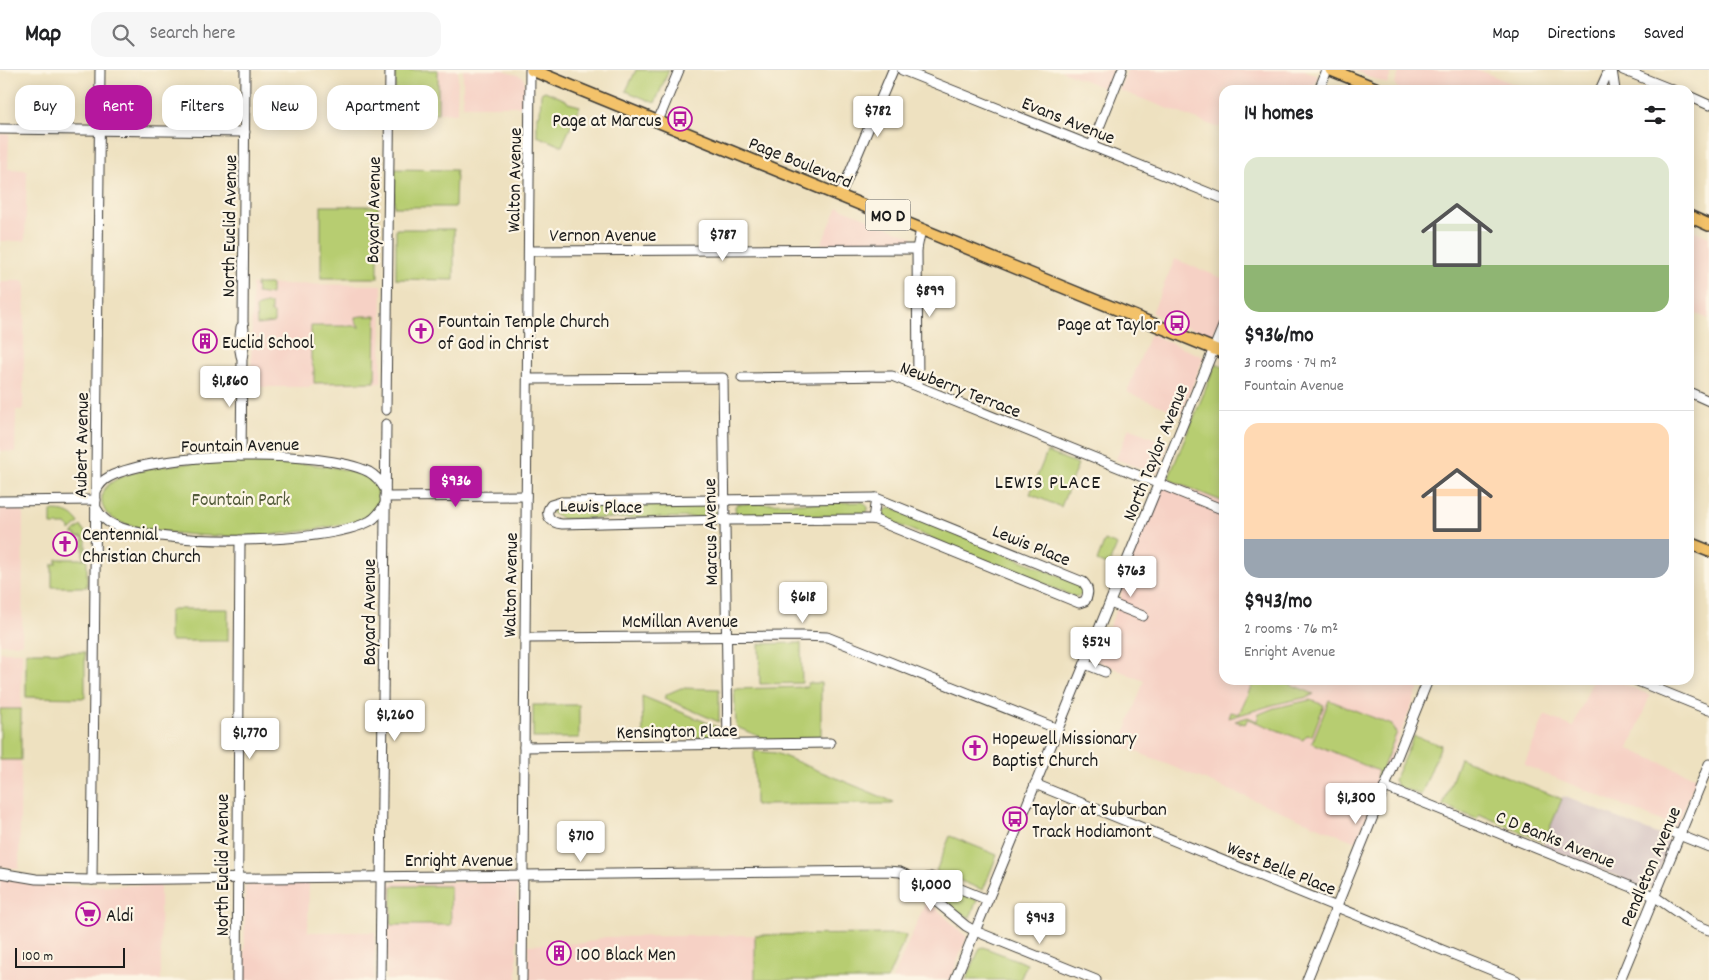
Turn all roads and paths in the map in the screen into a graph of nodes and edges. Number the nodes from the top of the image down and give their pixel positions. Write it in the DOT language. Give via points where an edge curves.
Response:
graph roads {
  1 [pos="100,70"];
  2 [pos="245,70"];
  3 [pos="390,70"];
  4 [pos="531,70"];
  5 [pos="679,70"];
  6 [pos="893,70"];
  7 [pos="902,70"];
  8 [pos="1122,70"];
  9 [pos="1329,70"];
  10 [pos="1610,70"];
  11 [pos="1623,70"];
  12 [pos="1322,85"];
  13 [pos="1367,85"];
  14 [pos="1602,85"];
  15 [pos="1614,85"];
  16 [pos="1660,85"];
  17 [pos="1694,98"];
  18 [pos="1709,104"];
  19 [pos="658,121"];
  20 [pos="0,129"];
  21 [pos="100,131"];
  22 [pos="245,132"];
  23 [pos="1092,145"];
  24 [pos="840,196"];
  25 [pos="1219,197"];
  26 [pos="1694,218"];
  27 [pos="1709,225"];
  28 [pos="921,229"];
  29 [pos="917,249"];
  30 [pos="529,251"];
  31 [pos="1219,351"];
  32 [pos="742,378"];
  33 [pos="528,379"];
  34 [pos="918,386"];
  35 [pos="1694,394"];
  36 [pos="1709,401"];
  37 [pos="386,410"];
  38 [pos="386,424"];
  39 [pos="242,456"];
  40 [pos="1158,485"];
  41 [pos="526,496"];
  42 [pos="385,497"];
  43 [pos="876,498"];
  44 [pos="96,500"];
  45 [pos="725,500"];
  46 [pos="0,501"];
  47 [pos="1219,508"];
  48 [pos="873,519"];
  49 [pos="726,520"];
  50 [pos="240,540"];
  51 [pos="1694,545"];
  52 [pos="1709,551"];
  53 [pos="1110,603"];
  54 [pos="1143,616"];
  55 [pos="727,636"];
  56 [pos="525,638"];
  57 [pos="1085,664"];
  58 [pos="1105,672"];
  59 [pos="1426,685"];
  60 [pos="1647,685"];
  61 [pos="1709,710"];
  62 [pos="1058,729"];
  63 [pos="830,743"];
  64 [pos="728,745"];
  65 [pos="524,748"];
  66 [pos="1709,764"];
  67 [pos="1035,784"];
  68 [pos="1385,787"];
  69 [pos="1669,831"];
  70 [pos="1680,836"];
  71 [pos="1709,847"];
  72 [pos="0,873"];
  73 [pos="522,875"];
  74 [pos="382,876"];
  75 [pos="237,878"];
  76 [pos="92,880"];
  77 [pos="918,880"];
  78 [pos="1654,896"];
  79 [pos="988,900"];
  80 [pos="1337,907"];
  81 [pos="1709,930"];
  82 [pos="975,931"];
  83 [pos="237,980"];
  84 [pos="380,980"];
  85 [pos="522,980"];
  86 [pos="955,980"];
  87 [pos="1096,980"];
  88 [pos="1307,980"];
  89 [pos="1516,980"];
  90 [pos="1620,980"];
  1 -- 21 [label="street, Aubert Avenue"];
  2 -- 22 [label="street, North Euclid Avenue"];
  3 -- 37 [label="street, Bayard Avenue"];
  4 -- 19 [label="main road, Page Boulevard / MO D"];
  4 -- 30 [label="street, Walton Avenue"];
  5 -- 19 [label="street"];
  6 -- 24 [label="street"];
  7 -- 23 [label="street, Evans Avenue"];
  8 -- 23 [label="street"];
  9 -- 12 [label="street"];
  9 -- 13 [label="main road"];
  10 -- 14 [label="street"];
  10 -- 15 [label="street"];
  11 -- 16 [label="street"];
  17 -- 18 [label="street"];
  19 -- 24 [label="main road, Page Boulevard / MO D"];
  20 -- 21 [label="street"];
  21 -- 22 [label="street"];
  21 -- 44 [label="street, Aubert Avenue"];
  22 -- 39 [label="street, North Euclid Avenue"];
  23 -- 25 [label="street, Evans Avenue"];
  24 -- 28 [label="main road, Page Boulevard / MO D"];
  26 -- 27 [label="main road"];
  28 -- 29 [label="street"];
  28 -- 31 [label="main road, Page Boulevard / MO D"];
  29 -- 30 [label="street, Vernon Avenue"];
  29 -- 34 [label="street"];
  30 -- 33 [label="street, Walton Avenue"];
  31 -- 40 [label="street, North Taylor Avenue"];
  32 -- 34 [label="street, Newberry Terrace" via="892,376"];
  33 -- 41 [label="street, Walton Avenue"];
  33 -- 45 [label="street, Marcus Avenue" via="723,378"];
  34 -- 40 [label="street, Newberry Terrace"];
  35 -- 36 [label="street"];
  38 -- 42 [label="street, Bayard Avenue"];
  39 -- 42 [label="street, Fountain Avenue" via="307,459 371,473 378,479"];
  39 -- 44 [label="street, Fountain Avenue" via="185,459 138,467 104,480"];
  40 -- 47 [label="street, Newberry Terrace"];
  40 -- 53 [label="street, North Taylor Avenue"];
  41 -- 42 [label="street"];
  41 -- 56 [label="street, Walton Avenue"];
  42 -- 50 [label="street" via="379,515 356,526 312,536"];
  42 -- 74 [label="street, Bayard Avenue"];
  43 -- 45 [label="street, Lewis Place"];
  43 -- 48 [label="street"];
  43 -- 48 [label="street, Lewis Place" via="1083,582 1087,585 1088,596 1079,603"];
  44 -- 46 [label="street"];
  44 -- 50 [label="street" via="106,521 113,525 183,538"];
  44 -- 76 [label="street, Aubert Avenue"];
  45 -- 49 [label="street, Marcus Avenue"];
  45 -- 49 [label="street, Lewis Place" via="561,502 551,505 548,512 552,522 562,524"];
  48 -- 49 [label="street, Lewis Place"];
  49 -- 55 [label="street, Marcus Avenue"];
  50 -- 75 [label="street, North Euclid Avenue"];
  51 -- 52 [label="main road"];
  53 -- 54 [label="street"];
  53 -- 57 [label="street, North Taylor Avenue"];
  55 -- 56 [label="street, McMillan Avenue"];
  55 -- 62 [label="street, McMillan Avenue" via="827,637"];
  55 -- 64 [label="street, Marcus Avenue"];
  56 -- 65 [label="street, Walton Avenue"];
  57 -- 58 [label="street"];
  57 -- 62 [label="street, North Taylor Avenue"];
  59 -- 68 [label="street"];
  60 -- 61 [label="street"];
  62 -- 67 [label="street, North Taylor Avenue"];
  63 -- 64 [label="street, Kensington Place"];
  64 -- 65 [label="street, Kensington Place"];
  65 -- 73 [label="street, Walton Avenue"];
  66 -- 70 [label="street, Pendleton Avenue"];
  67 -- 79 [label="street, North Taylor Avenue"];
  67 -- 80 [label="street, West Belle Place"];
  68 -- 78 [label="street, C D Banks Avenue"];
  68 -- 80 [label="street"];
  69 -- 70 [label="street"];
  70 -- 71 [label="street"];
  70 -- 78 [label="street, Pendleton Avenue"];
  72 -- 76 [label="street, Enright Avenue" via="36,879"];
  73 -- 74 [label="street, Enright Avenue"];
  73 -- 77 [label="street, Enright Avenue" via="887,871 900,872"];
  73 -- 85 [label="street, Walton Avenue"];
  74 -- 75 [label="street, Enright Avenue"];
  74 -- 84 [label="street, Bayard Avenue"];
  75 -- 76 [label="street, Enright Avenue"];
  75 -- 83 [label="street, North Euclid Avenue"];
  77 -- 79 [label="street, Enright Avenue" via="931,877"];
  77 -- 82 [label="street" via="927,894"];
  78 -- 81 [label="street, C D Banks Avenue" via="1694,924"];
  78 -- 90 [label="street, Pendleton Avenue"];
  79 -- 82 [label="street, North Taylor Avenue"];
  80 -- 88 [label="street"];
  80 -- 89 [label="street, West Belle Place"];
  82 -- 86 [label="street, North Taylor Avenue"];
  82 -- 87 [label="street"];
}
